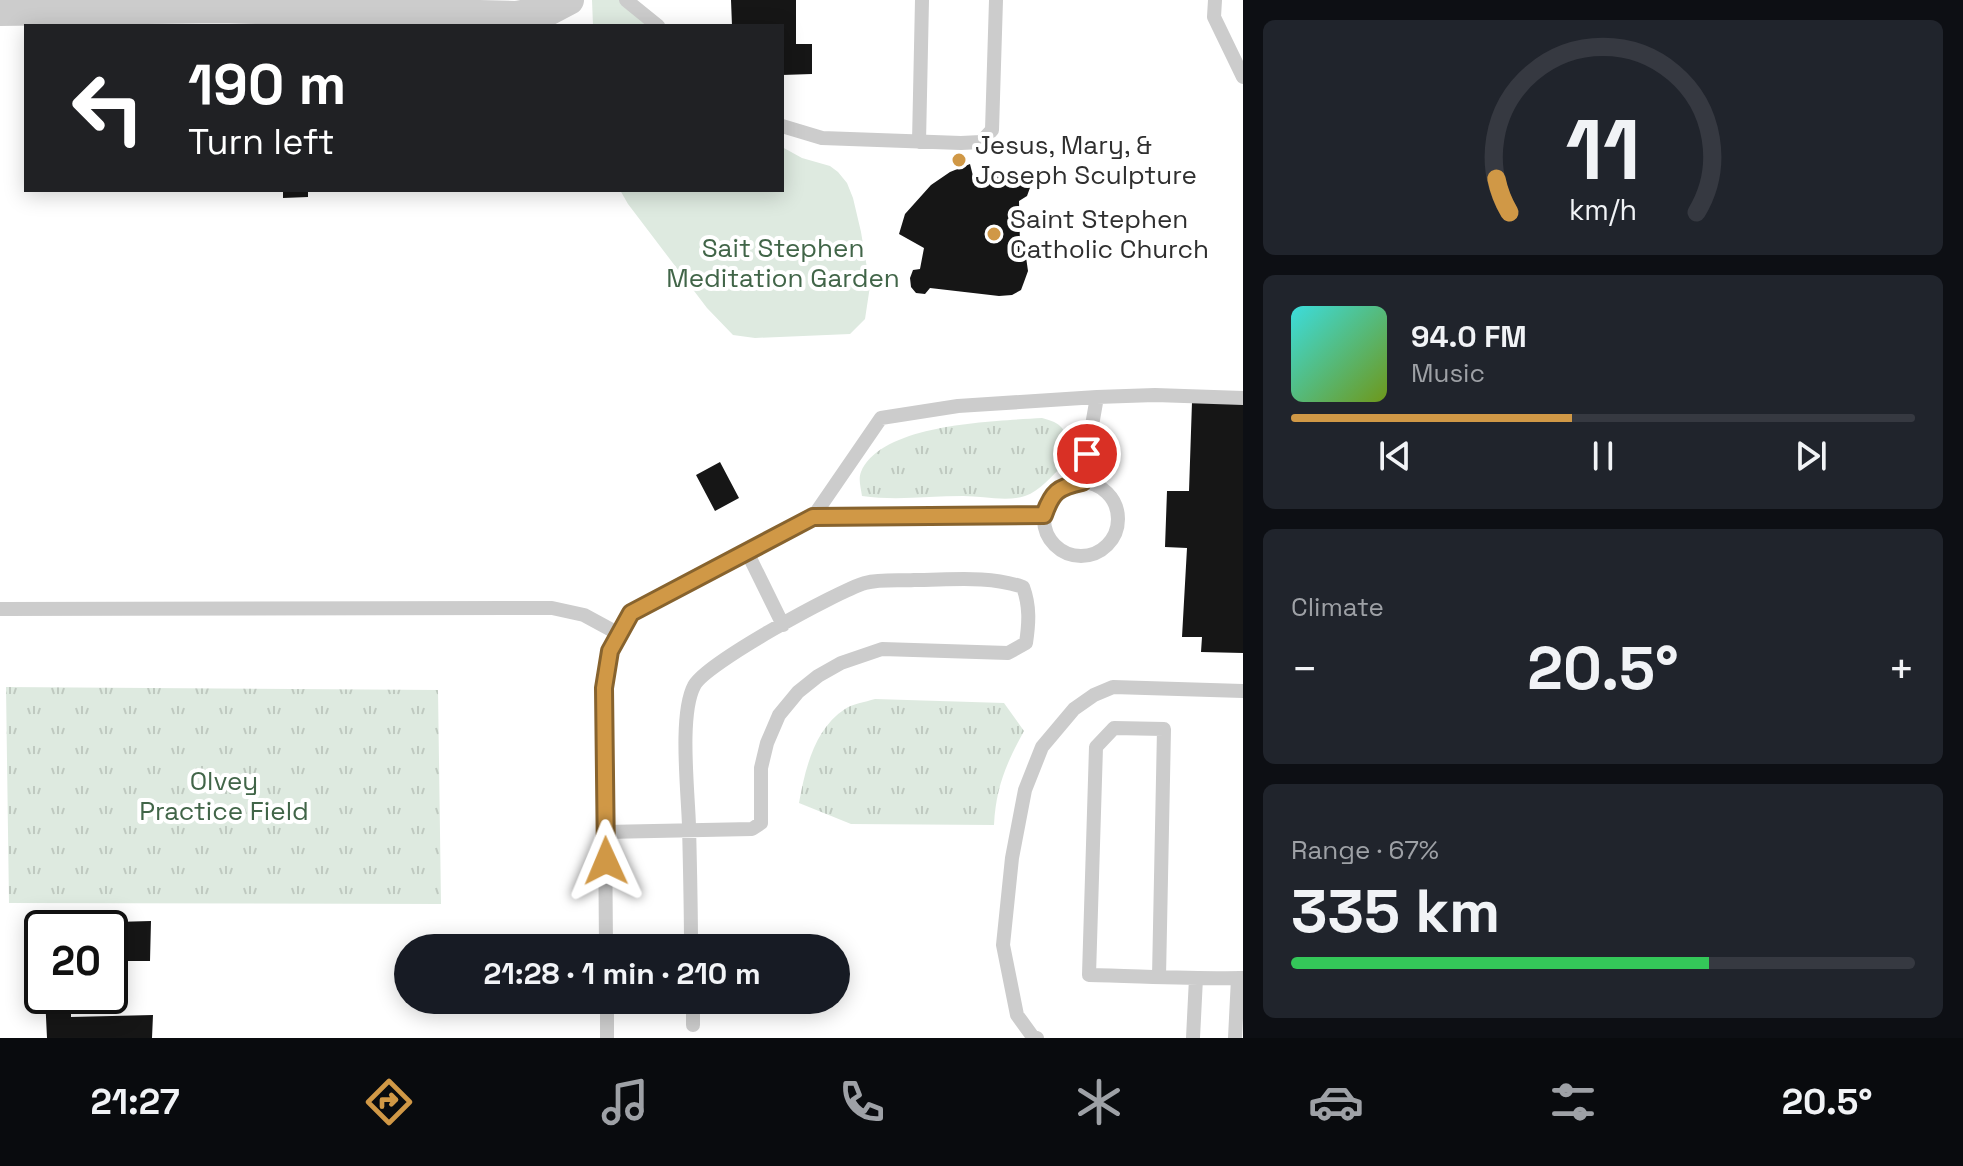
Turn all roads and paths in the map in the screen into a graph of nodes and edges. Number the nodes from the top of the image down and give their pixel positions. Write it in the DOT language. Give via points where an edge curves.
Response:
graph roads {
  1 [pos="569,0"];
  2 [pos="626,0"];
  3 [pos="922,0"];
  4 [pos="996,0"];
  5 [pos="1215,0"];
  6 [pos="0,11"];
  7 [pos="656,24"];
  8 [pos="1243,77"];
  9 [pos="784,127"];
  10 [pos="919,142"];
  11 [pos="1097,397"];
  12 [pos="1243,398"];
  13 [pos="1082,482"];
  14 [pos="1044,515"];
  15 [pos="813,517"];
  16 [pos="747,552"];
  17 [pos="0,609"];
  18 [pos="783,625"];
  19 [pos="619,634"];
  20 [pos="1243,691"];
  21 [pos="689,830"];
  22 [pos="605,832"];
  23 [pos="606,934"];
  24 [pos="691,934"];
  25 [pos="1159,977"];
  26 [pos="1196,978"];
  27 [pos="1240,978"];
  28 [pos="607,1014"];
  29 [pos="693,1014"];
  30 [pos="693,1025"];
  31 [pos="607,1038"];
  32 [pos="1037,1038"];
  33 [pos="1193,1038"];
  34 [pos="1235,1038"];
  1 -- 6 [label="street" via="550,10 516,16 220,8"];
  2 -- 7 [label="lane"];
  3 -- 10 [label="lane"];
  4 -- 10 [label="lane" via="992,130 981,142"];
  5 -- 8 [label="lane" via="1214,17"];
  9 -- 10 [label="lane" via="822,138"];
  11 -- 12 [label="lane"];
  11 -- 13 [label="lane"];
  11 -- 15 [label="lane" via="958,406 881,418"];
  13 -- 14 [label="lane" via="1064,486 1050,498"];
  13 -- 14 [label="lane" via="1108,493 1116,506 1119,520 1107,547 1079,557 1060,550 1047,535"];
  14 -- 15 [label="lane"];
  15 -- 16 [label="lane"];
  16 -- 18 [label="lane"];
  16 -- 19 [label="lane" via="631,613"];
  17 -- 19 [label="lane" via="552,608 584,615"];
  18 -- 21 [label="lane" via="724,658 694,684 687,712"];
  18 -- 21 [label="lane" via="865,583 883,581 988,579 1023,587 1028,601 1026,643 1008,653 882,649 818,676 779,715 767,743 761,768 761,823 752,829"];
  19 -- 22 [label="lane" via="610,651 604,688"];
  20 -- 32 [label="lane" via="1113,687 1074,709 1042,747 1025,790 1003,945 1017,1015"];
  21 -- 22 [label="lane"];
  21 -- 24 [label="lane"];
  22 -- 23 [label="lane"];
  25 -- 25 [label="lane" via="1089,975 1096,747 1114,728 1164,729"];
  25 -- 26 [label="lane"];
  26 -- 27 [label="lane"];
  26 -- 33 [label="lane"];
  27 -- 34 [label="lane"];
  28 -- 31 [label="lane"];
  29 -- 30 [label="lane"];
}
